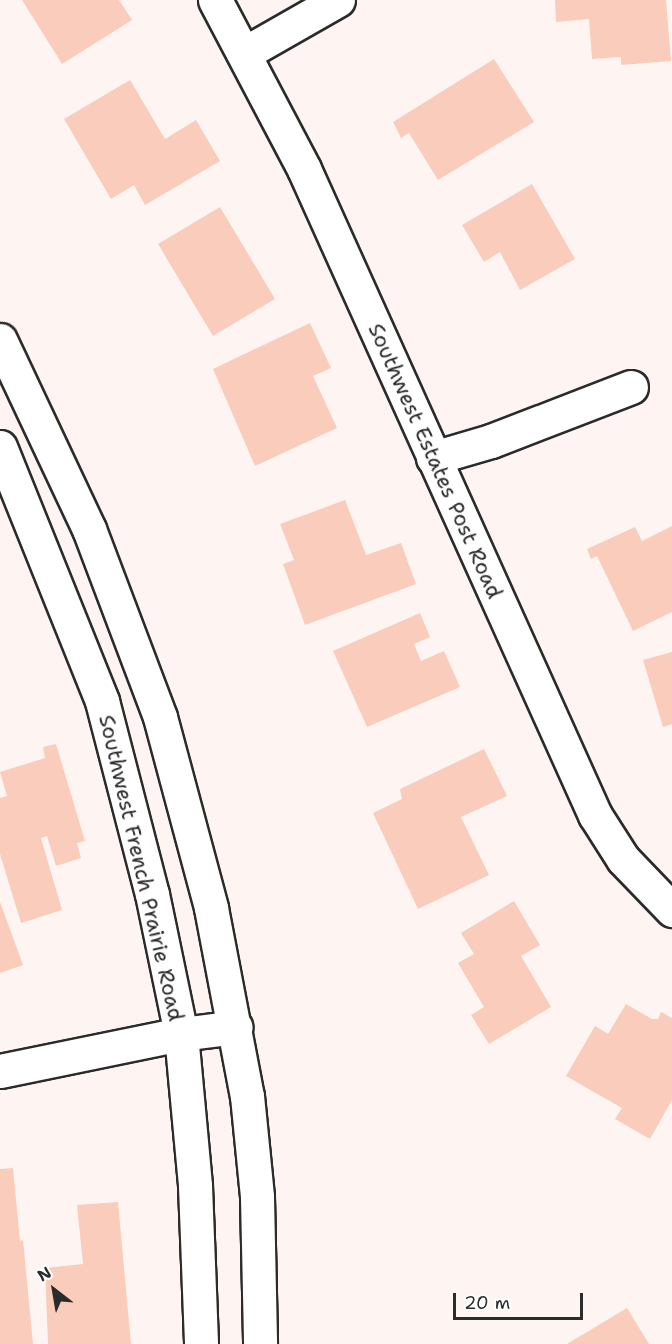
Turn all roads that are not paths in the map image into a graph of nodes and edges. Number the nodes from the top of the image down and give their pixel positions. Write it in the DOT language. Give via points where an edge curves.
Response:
graph roads {
  1 [pos="215,0"];
  2 [pos="338,0"];
  3 [pos="245,53"];
  4 [pos="0,340"];
  5 [pos="631,387"];
  6 [pos="0,447"];
  7 [pos="433,458"];
  8 [pos="672,910"];
  9 [pos="236,1027"];
  10 [pos="181,1034"];
  11 [pos="0,1071"];
  12 [pos="201,1344"];
  13 [pos="260,1344"];
  1 -- 3 [label="street, Southwest Estates Post Road"];
  2 -- 3 [label="street"];
  3 -- 7 [label="street, Southwest Estates Post Road" via="304,169"];
  4 -- 9 [label="street" via="89,529 160,717 211,908"];
  5 -- 7 [label="street" via="491,441"];
  6 -- 10 [label="street, Southwest French Prairie Road" via="102,701 152,894"];
  7 -- 8 [label="street, Southwest Estates Post Road" via="595,815 623,859"];
  9 -- 10 [label="street"];
  9 -- 13 [label="street" via="257,1197"];
  10 -- 11 [label="street"];
  10 -- 12 [label="street, Southwest French Prairie Road" via="195,1186"];
}
